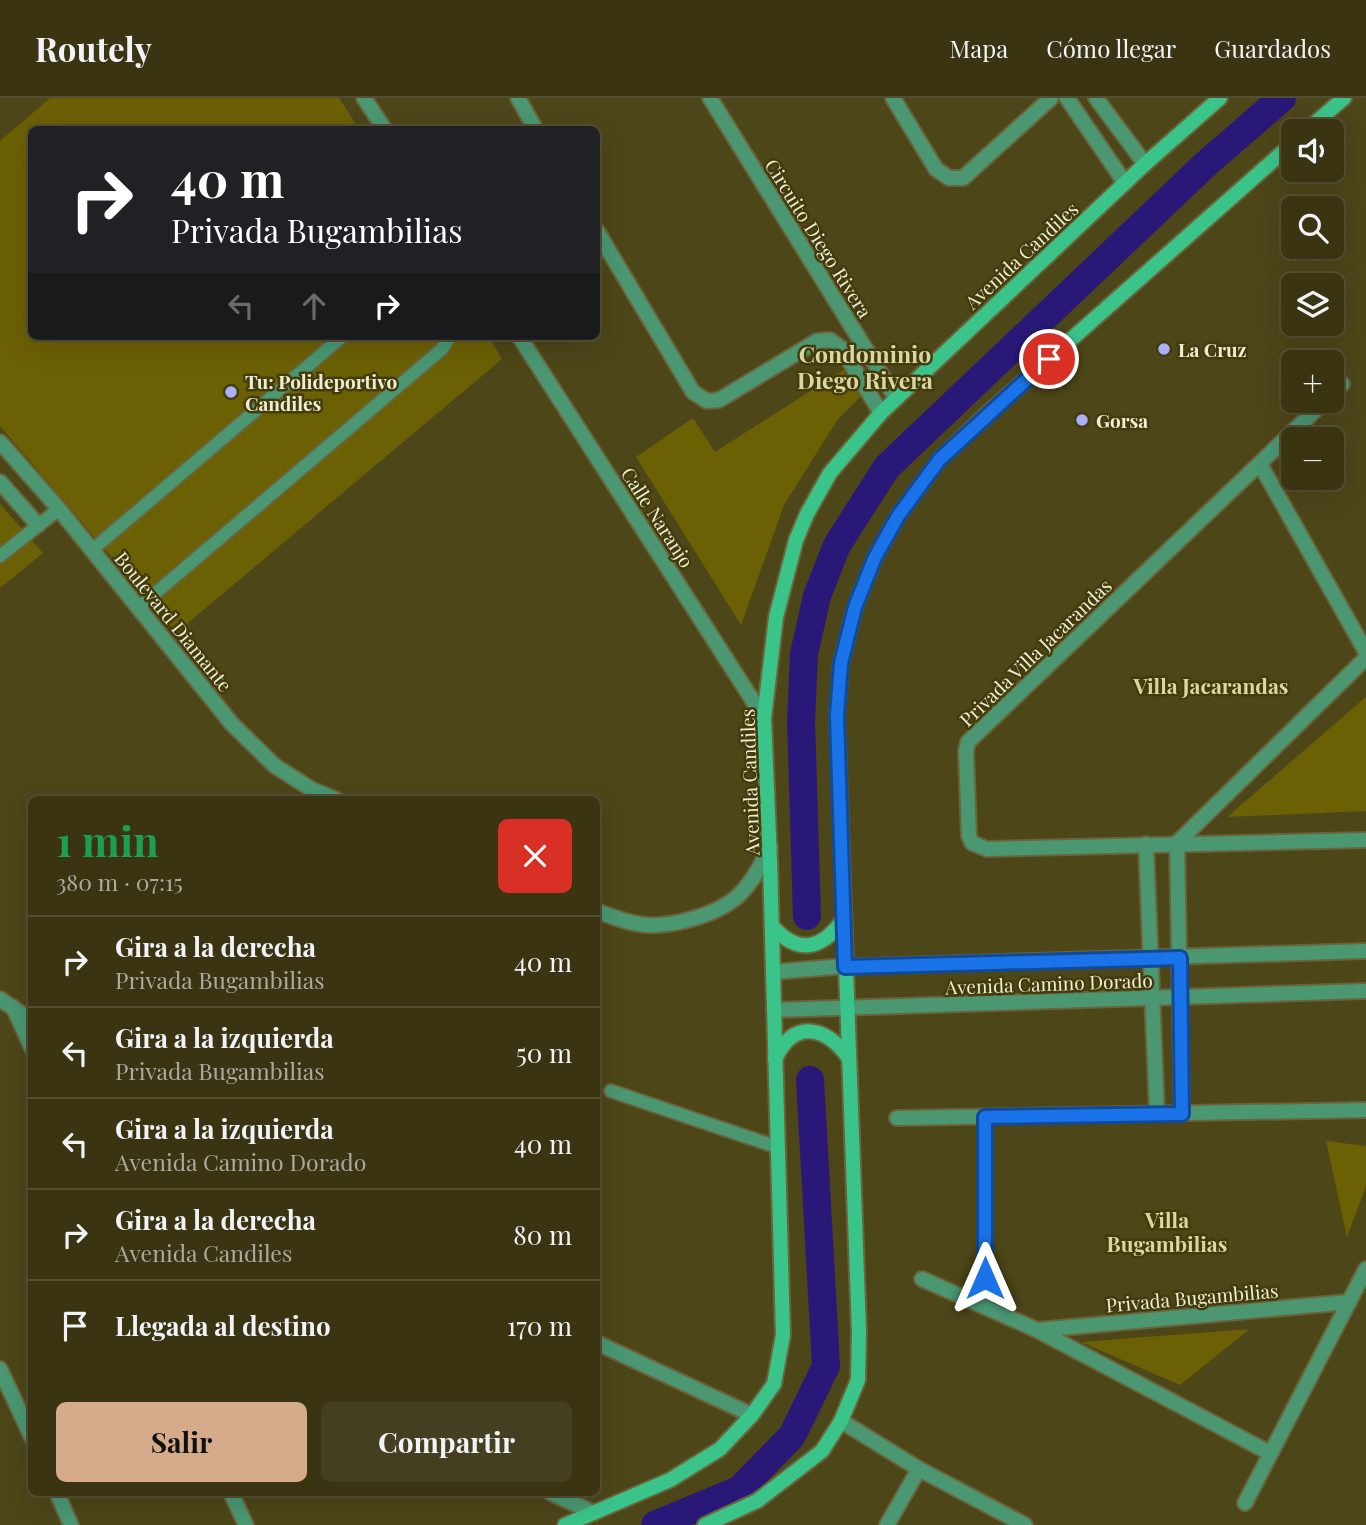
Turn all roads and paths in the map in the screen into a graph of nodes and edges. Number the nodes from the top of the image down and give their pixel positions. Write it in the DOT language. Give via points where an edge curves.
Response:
graph roads {
  1 [pos="364,98"];
  2 [pos="518,98"];
  3 [pos="710,98"];
  4 [pos="893,98"];
  5 [pos="1051,98"];
  6 [pos="1067,98"];
  7 [pos="1096,98"];
  8 [pos="1220,98"];
  9 [pos="1344,98"];
  10 [pos="1320,119"];
  11 [pos="382,126"];
  12 [pos="534,126"];
  13 [pos="1281,154"];
  14 [pos="1145,164"];
  15 [pos="1125,183"];
  16 [pos="600,235"];
  17 [pos="338,340"];
  18 [pos="448,340"];
  19 [pos="453,340"];
  20 [pos="522,340"];
  21 [pos="442,349"];
  22 [pos="897,398"];
  23 [pos="881,413"];
  24 [pos="1313,413"];
  25 [pos="0,442"];
  26 [pos="1260,464"];
  27 [pos="0,482"];
  28 [pos="59,509"];
  29 [pos="38,524"];
  30 [pos="92,550"];
  31 [pos="0,556"];
  32 [pos="138,608"];
  33 [pos="1366,655"];
  34 [pos="764,719"];
  35 [pos="328,796"];
  36 [pos="1366,840"];
  37 [pos="1177,843"];
  38 [pos="1146,844"];
  39 [pos="770,847"];
  40 [pos="600,912"];
  41 [pos="843,920"];
  42 [pos="772,926"];
  43 [pos="1366,951"];
  44 [pos="1180,958"];
  45 [pos="1151,959"];
  46 [pos="840,967"];
  47 [pos="778,971"];
  48 [pos="1366,991"];
  49 [pos="1181,998"];
  50 [pos="1152,1000"];
  51 [pos="6,1003"];
  52 [pos="840,1009"];
  53 [pos="782,1010"];
  54 [pos="28,1018"];
  55 [pos="28,1041"];
  56 [pos="848,1058"];
  57 [pos="775,1059"];
  58 [pos="611,1091"];
  59 [pos="1366,1110"];
  60 [pos="1157,1114"];
  61 [pos="1182,1114"];
  62 [pos="985,1117"];
  63 [pos="897,1118"];
  64 [pos="777,1147"];
  65 [pos="1366,1269"];
  66 [pos="922,1279"];
  67 [pos="1349,1301"];
  68 [pos="985,1305"];
  69 [pos="1038,1330"];
  70 [pos="600,1344"];
  71 [pos="0,1369"];
  72 [pos="752,1415"];
  73 [pos="841,1421"];
  74 [pos="28,1429"];
  75 [pos="1270,1453"];
  76 [pos="919,1469"];
  77 [pos="58,1496"];
  78 [pos="232,1496"];
  79 [pos="557,1496"];
  80 [pos="1245,1503"];
  81 [pos="594,1513"];
  82 [pos="71,1525"];
  83 [pos="246,1525"];
  84 [pos="565,1525"];
  85 [pos="705,1525"];
  86 [pos="887,1525"];
  87 [pos="1025,1525"];
  1 -- 11 [label="street"];
  2 -- 12 [label="street"];
  3 -- 22 [label="street, Circuito Diego Rivera"];
  4 -- 5 [label="street" via="936,169 949,178 963,178"];
  6 -- 15 [label="street"];
  7 -- 14 [label="street"];
  8 -- 14 [label="main road, Avenida Candiles"];
  9 -- 10 [label="main road"];
  13 -- 41 [label="main road" via="988,413 939,460 898,516 855,607 841,663 837,716"];
  14 -- 15 [label="main road, Avenida Candiles"];
  15 -- 22 [label="main road, Avenida Candiles"];
  16 -- 23 [label="street" via="693,392 707,401 719,400 817,341 830,340 842,349"];
  17 -- 30 [label="lane"];
  18 -- 21 [label="lane"];
  19 -- 21 [label="lane"];
  20 -- 34 [label="street, Calle Naranjo"];
  21 -- 32 [label="lane"];
  22 -- 23 [label="main road, Avenida Candiles"];
  23 -- 34 [label="main road, Avenida Candiles" via="830,473 796,540 776,617"];
  24 -- 26 [label="street, Privada Villa Jacarandas"];
  25 -- 28 [label="street, Boulevard Diamante"];
  26 -- 33 [label="street"];
  26 -- 38 [label="street, Privada Villa Jacarandas" via="968,741 972,843 987,849"];
  27 -- 29 [label="street"];
  28 -- 29 [label="lane"];
  28 -- 30 [label="street, Boulevard Diamante"];
  29 -- 31 [label="lane"];
  30 -- 32 [label="street, Boulevard Diamante"];
  32 -- 35 [label="street, Boulevard Diamante" via="232,724 275,766"];
  33 -- 37 [label="street"];
  34 -- 39 [label="main road, Avenida Candiles"];
  36 -- 37 [label="street, Privada Villa Jacarandas"];
  37 -- 38 [label="street, Privada Villa Jacarandas"];
  37 -- 44 [label="street"];
  38 -- 45 [label="street"];
  39 -- 40 [label="street" via="754,878 719,909 658,926"];
  39 -- 42 [label="main road, Avenida Candiles"];
  41 -- 42 [label="main road" via="824,940 811,945 786,940"];
  41 -- 46 [label="main road"];
  42 -- 47 [label="main road, Avenida Candiles"];
  43 -- 44 [label="street, Avenida Camino Dorado"];
  44 -- 45 [label="street, Avenida Camino Dorado"];
  44 -- 49 [label="street"];
  45 -- 46 [label="street, Avenida Camino Dorado"];
  45 -- 50 [label="street"];
  46 -- 47 [label="street, Avenida Camino Dorado"];
  46 -- 52 [label="main road"];
  47 -- 53 [label="main road, Avenida Candiles"];
  48 -- 49 [label="street, Avenida Camino Dorado"];
  49 -- 50 [label="street, Avenida Camino Dorado"];
  49 -- 61 [label="street"];
  50 -- 52 [label="street, Avenida Camino Dorado"];
  50 -- 60 [label="street"];
  51 -- 54 [label="street"];
  51 -- 55 [label="street"];
  52 -- 53 [label="street, Avenida Camino Dorado"];
  52 -- 56 [label="main road"];
  53 -- 57 [label="main road, Avenida Candiles"];
  56 -- 57 [label="main road" via="833,1040 813,1031 793,1036"];
  56 -- 73 [label="main road" via="859,1332 858,1380"];
  57 -- 64 [label="main road, Avenida Candiles"];
  58 -- 64 [label="lane"];
  59 -- 61 [label="street"];
  60 -- 61 [label="street"];
  60 -- 62 [label="street"];
  62 -- 63 [label="street"];
  62 -- 68 [label="street"];
  64 -- 72 [label="main road, Avenida Candiles" via="783,1335 774,1384"];
  65 -- 67 [label="street"];
  66 -- 68 [label="street"];
  67 -- 69 [label="street, Privada Bugambilias"];
  67 -- 75 [label="street"];
  68 -- 69 [label="street"];
  69 -- 75 [label="street"];
  70 -- 72 [label="street"];
  71 -- 74 [label="street"];
  72 -- 81 [label="main road, Avenida Candiles" via="720,1449 670,1480"];
  73 -- 76 [label="street"];
  73 -- 85 [label="main road" via="822,1451 757,1501"];
  75 -- 80 [label="street"];
  76 -- 86 [label="street"];
  76 -- 87 [label="street"];
  77 -- 82 [label="street"];
  78 -- 83 [label="street"];
  79 -- 81 [label="street"];
  81 -- 84 [label="main road, Avenida Candiles"];
}
